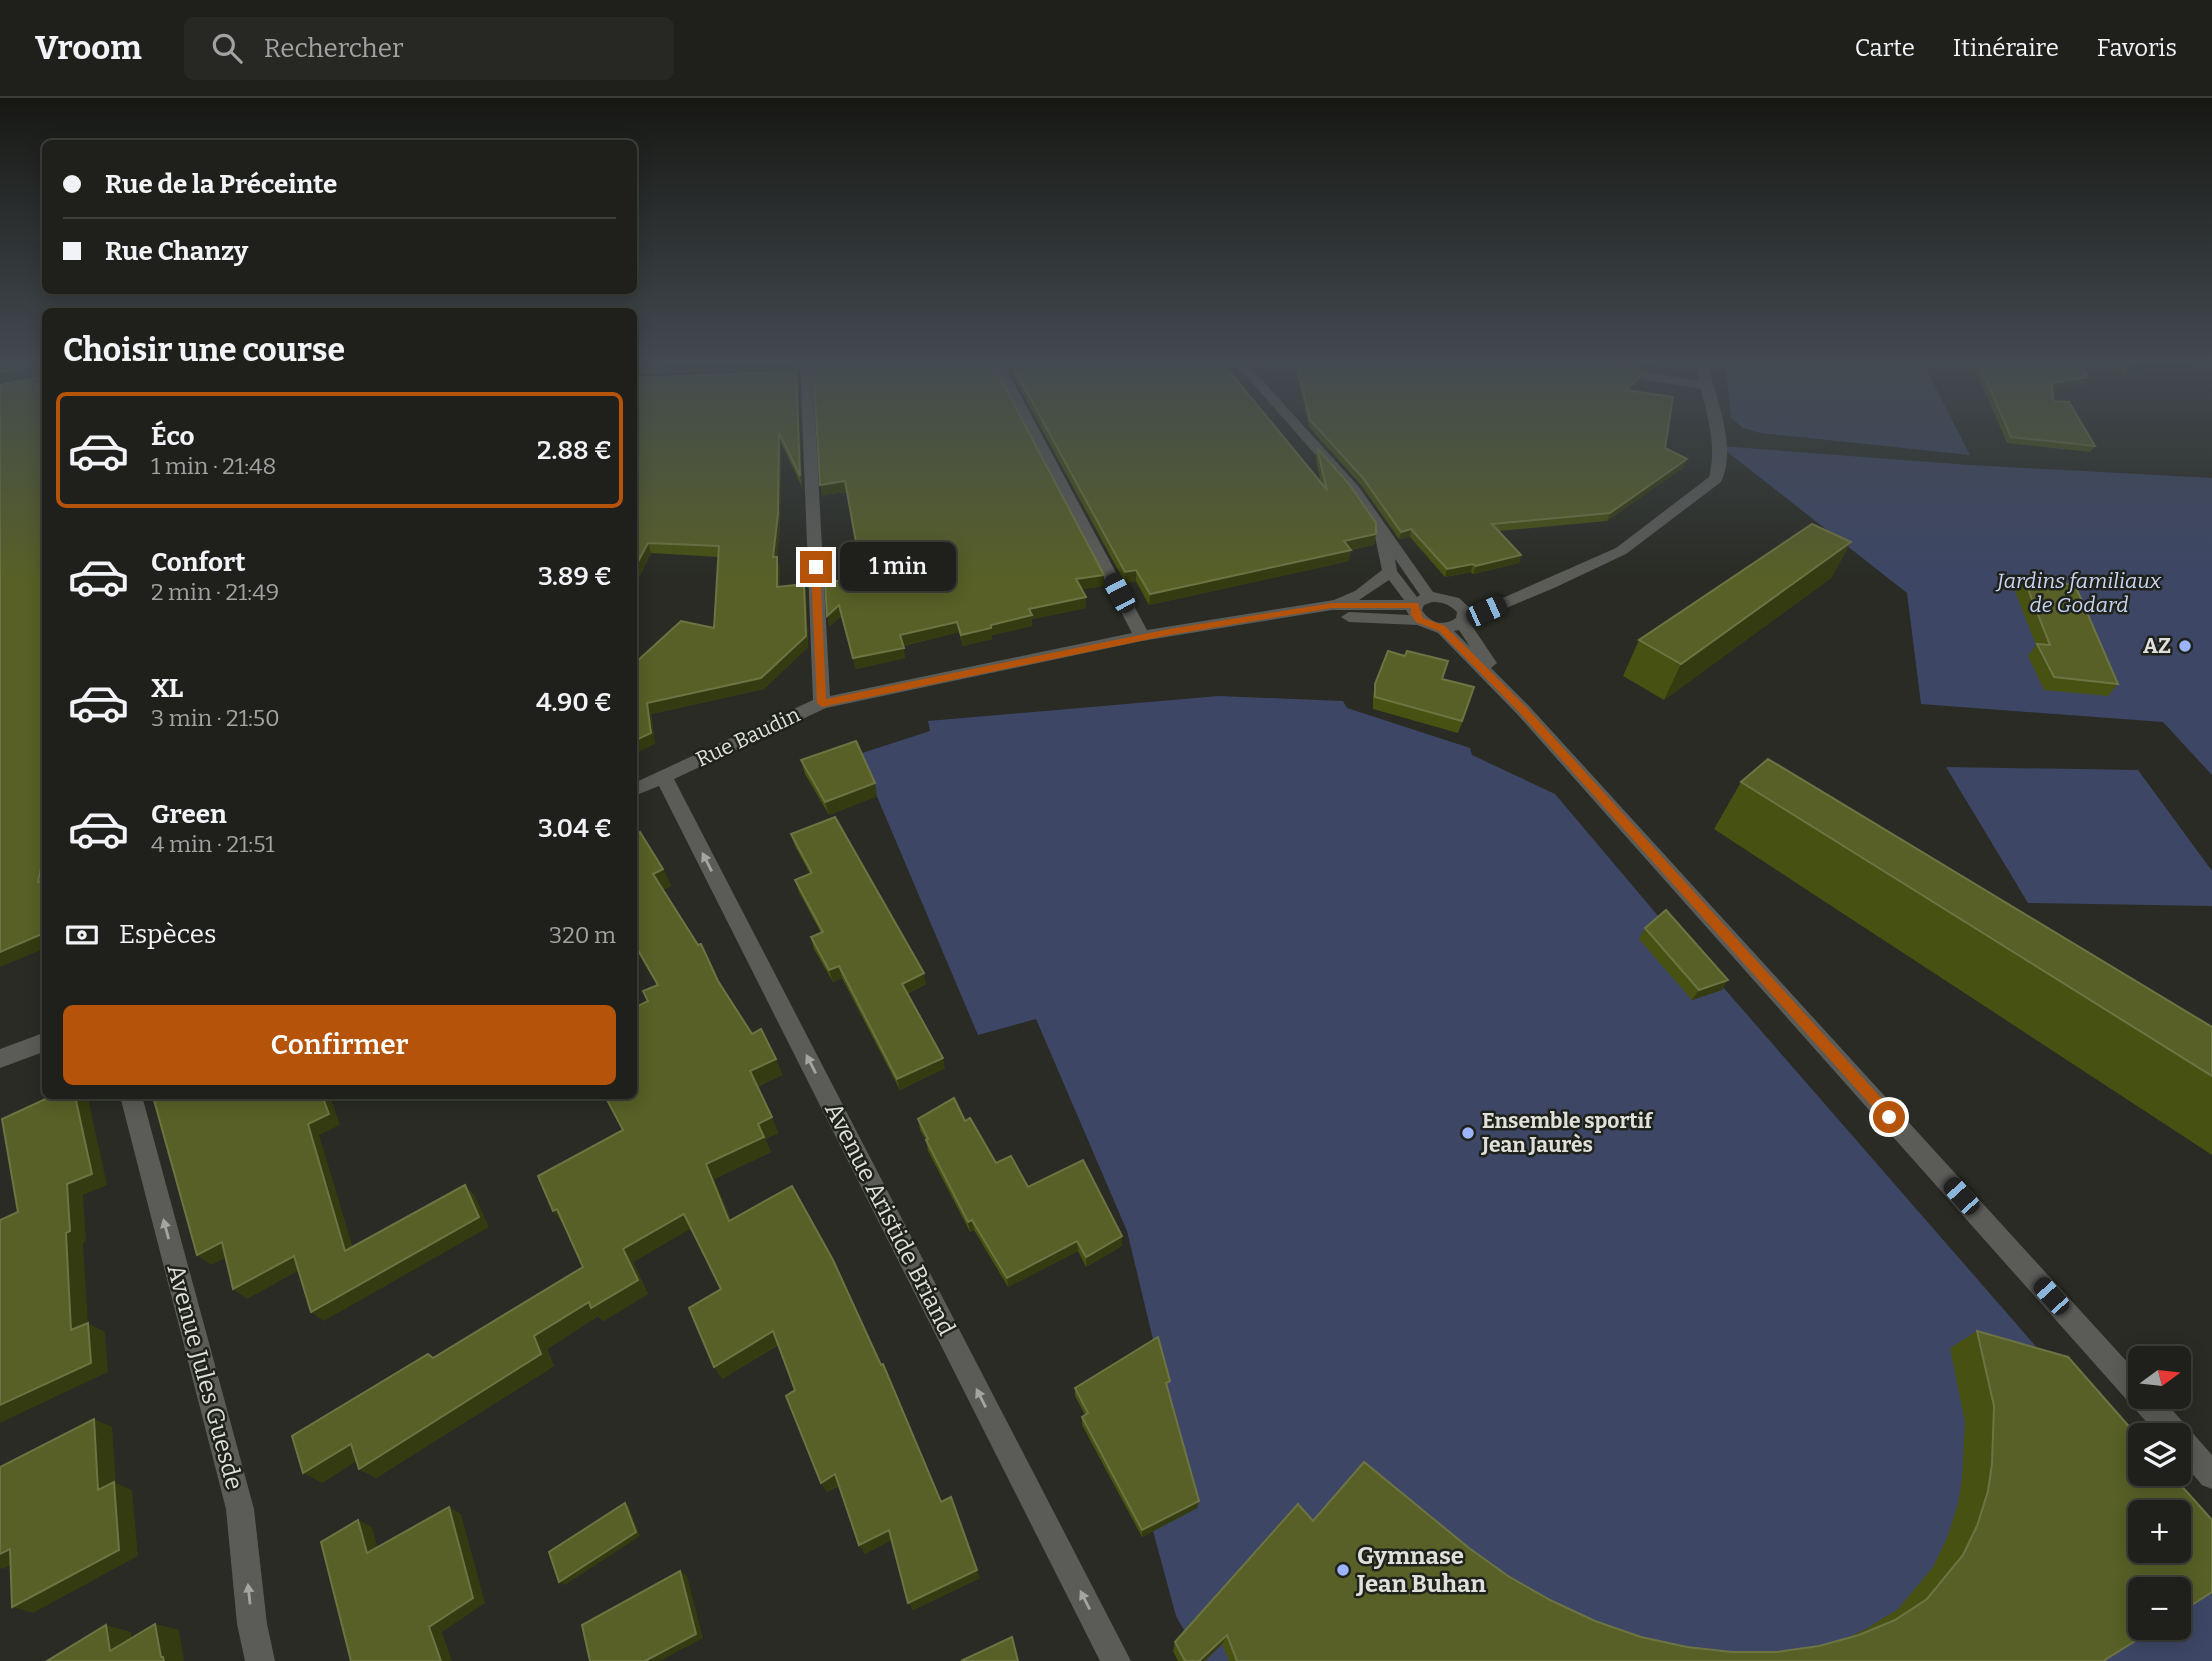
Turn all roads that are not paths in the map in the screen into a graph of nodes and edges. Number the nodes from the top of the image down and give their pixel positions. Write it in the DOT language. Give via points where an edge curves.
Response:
graph roads {
  1 [pos="810,434"];
  2 [pos="1035,434"];
  3 [pos="1305,434"];
  4 [pos="1717,434"];
  5 [pos="1379,526"];
  6 [pos="1390,571"];
  7 [pos="1523,594"];
  8 [pos="1456,603"];
  9 [pos="1332,606"];
  10 [pos="1421,607"];
  11 [pos="1278,614"];
  12 [pos="1463,622"];
  13 [pos="1442,628"];
  14 [pos="1142,636"];
  15 [pos="822,703"];
  16 [pos="1523,710"];
  17 [pos="663,776"];
  18 [pos="637,789"];
  19 [pos="42,1043"];
  20 [pos="0,1059"];
  21 [pos="132,1099"];
  22 [pos="2128,1382"];
  23 [pos="2153,1409"];
  24 [pos="2166,1423"];
  25 [pos="2191,1451"];
  26 [pos="2212,1475"];
  27 [pos="260,1661"];
  28 [pos="1116,1661"];
  1 -- 15 [label="street"];
  2 -- 14 [label="street"];
  3 -- 5 [label="street" via="1354,489"];
  4 -- 7 [label="street" via="1722,463 1716,479 1622,551"];
  5 -- 6 [label="street"];
  5 -- 10 [label="street"];
  6 -- 9 [label="street" via="1360,594"];
  6 -- 10 [label="street"];
  7 -- 8 [label="street"];
  7 -- 12 [label="street"];
  8 -- 10 [label="street" via="1443,598"];
  8 -- 12 [label="street" via="1465,611"];
  9 -- 10 [label="street, Rue Baudin"];
  9 -- 11 [label="street, Rue Baudin"];
  10 -- 11 [label="street, Rue Baudin"];
  10 -- 13 [label="street"];
  11 -- 14 [label="street, Rue Baudin"];
  12 -- 13 [label="street"];
  12 -- 16 [label="street"];
  13 -- 16 [label="street"];
  14 -- 15 [label="street, Rue Baudin"];
  15 -- 17 [label="street, Rue Baudin"];
  16 -- 22 [label="street"];
  17 -- 18 [label="street, Rue Baudin"];
  28 -- 17 [label="street, Avenue Aristide Briand, one-way"];
  19 -- 20 [label="street"];
  27 -- 21 [label="street, Avenue Jules Guesde, one-way" via="240,1509"];
  23 -- 24 [label="street"];
  25 -- 26 [label="street"];
}
